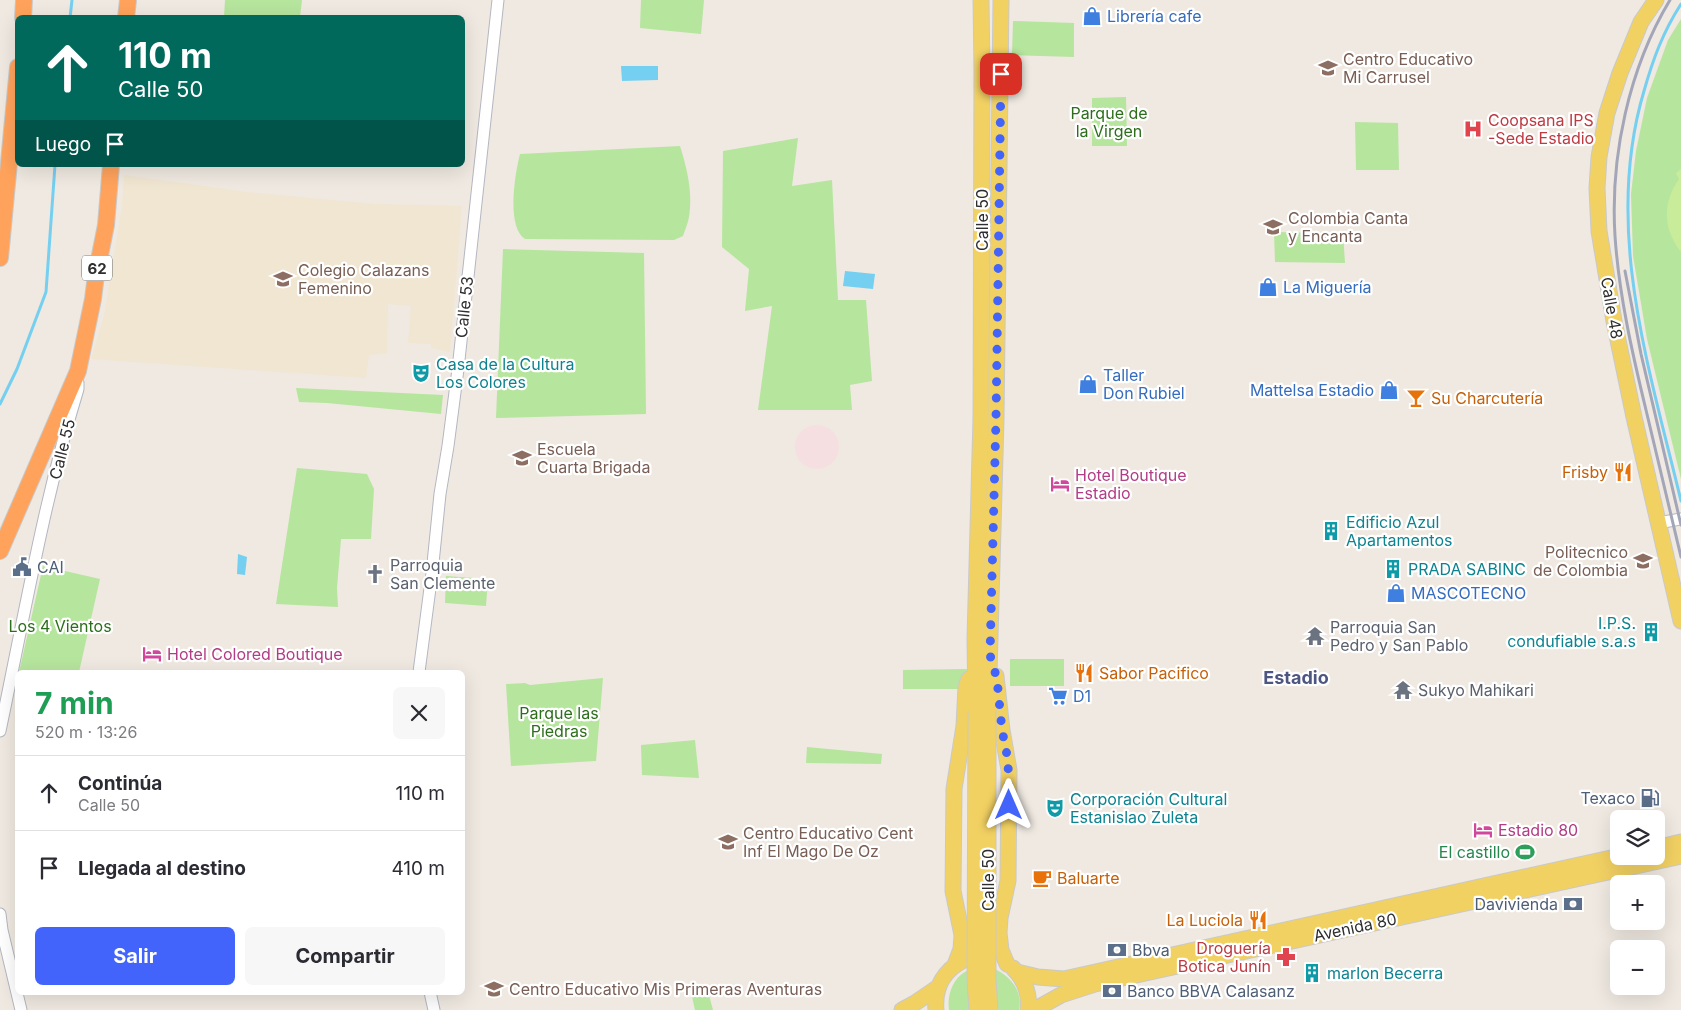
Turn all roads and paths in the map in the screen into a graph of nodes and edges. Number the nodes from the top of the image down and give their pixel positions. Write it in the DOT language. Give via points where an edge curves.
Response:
graph roads {
  1 [pos="24,0"];
  2 [pos="128,0"];
  3 [pos="498,0"];
  4 [pos="981,0"];
  5 [pos="1002,0"];
  6 [pos="1656,0"];
  7 [pos="23,15"];
  8 [pos="126,15"];
  9 [pos="15,99"];
  10 [pos="111,167"];
  11 [pos="0,258"];
  12 [pos="78,371"];
  13 [pos="1680,519"];
  14 [pos="1658,523"];
  15 [pos="0,551"];
  16 [pos="1681,622"];
  17 [pos="990,655"];
  18 [pos="975,663"];
  19 [pos="419,670"];
  20 [pos="982,710"];
  21 [pos="0,731"];
  22 [pos="1681,842"];
  23 [pos="1665,846"];
  24 [pos="1681,856"];
  25 [pos="1610,858"];
  26 [pos="0,914"];
  27 [pos="955,964"];
  28 [pos="1012,968"];
  29 [pos="15,985"];
  30 [pos="937,988"];
  31 [pos="17,995"];
  32 [pos="431,995"];
  33 [pos="21,1010"];
  34 [pos="434,1010"];
  35 [pos="902,1010"];
  36 [pos="936,1010"];
  37 [pos="977,1010"];
  38 [pos="990,1010"];
  39 [pos="1028,1010"];
  40 [pos="1034,1010"];
  1 -- 7 [label="highway"];
  2 -- 8 [label="highway"];
  3 -- 19 [label="street, Calle 53" via="458,369"];
  4 -- 18 [label="main road, Calle 50" via="981,418"];
  5 -- 17 [label="main road, Calle 50"];
  6 -- 14 [label="main road, Calle 48" via="1640,22 1607,113 1597,188 1599,231 1614,321"];
  9 -- 11 [label="highway"];
  10 -- 12 [label="highway, Calle 55 / 62" via="106,225"];
  12 -- 15 [label="highway, 62"];
  12 -- 21 [label="street, Calle 55" via="78,389 65,431"];
  13 -- 14 [label="street"];
  14 -- 16 [label="main road, Calle 48"];
  17 -- 20 [label="main road, Calle 50"];
  17 -- 28 [label="main road" via="997,679 1009,770 1008,881 999,933 1001,950"];
  18 -- 20 [label="main road, Calle 50"];
  18 -- 27 [label="main road" via="966,688 954,789 953,891 962,935"];
  20 -- 37 [label="main road, Calle 50, bridge"];
  20 -- 38 [label="main road, Calle 50, bridge"];
  22 -- 23 [label="main road"];
  24 -- 40 [label="main road, Avenida 80" via="1095,984 1061,994"];
  25 -- 28 [label="main road, Avenida 80" via="1064,979 1045,978"];
  26 -- 29 [label="street"];
  27 -- 28 [label="main road, Avenida 80" via="981,956 999,959"];
  27 -- 30 [label="main road"];
  28 -- 39 [label="main road" via="1028,992"];
  30 -- 35 [label="main road"];
  30 -- 36 [label="main road"];
  31 -- 33 [label="street"];
  32 -- 34 [label="street"];
}
